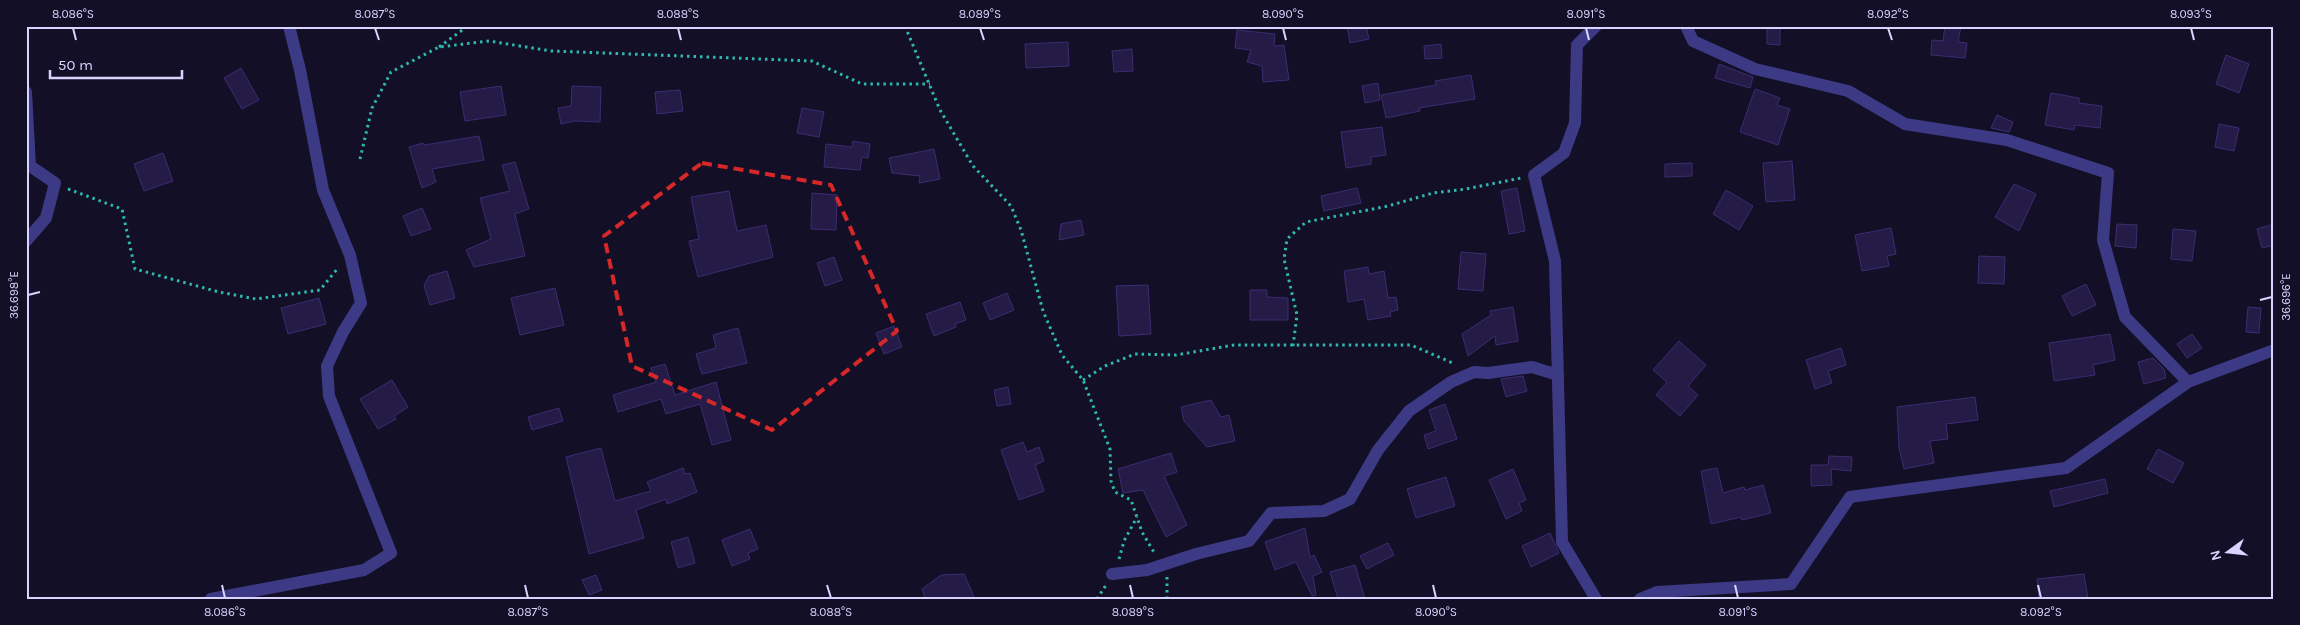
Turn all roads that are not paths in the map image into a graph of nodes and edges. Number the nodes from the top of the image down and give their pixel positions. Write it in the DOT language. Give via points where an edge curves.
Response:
graph roads {
  1 [pos="288,26"];
  2 [pos="1596,26"];
  3 [pos="1686,26"];
  4 [pos="26,92"];
  5 [pos="26,241"];
  6 [pos="2274,350"];
  7 [pos="1558,375"];
  8 [pos="2188,382"];
  9 [pos="1112,574"];
  10 [pos="211,599"];
  11 [pos="1596,599"];
  12 [pos="1640,599"];
  1 -- 10 [label="street" via="300,70 323,190 350,254 361,303 327,366 329,396 392,553 364,570"];
  2 -- 7 [label="street" via="1577,45 1575,123 1564,153 1534,175 1555,262"];
  3 -- 8 [label="street" via="1693,41 1755,69 1848,91 1905,124 2008,140 2108,173 2103,240 2125,317"];
  4 -- 5 [label="street" via="30,166 54,184 46,218"];
  6 -- 8 [label="street"];
  7 -- 9 [label="street" via="1532,367 1474,372 1451,382 1409,411 1378,450 1350,499 1324,512 1271,513 1249,540 1146,570"];
  7 -- 11 [label="street" via="1562,542"];
  8 -- 12 [label="street" via="2066,468 1850,497 1791,584 1657,592"];
}
